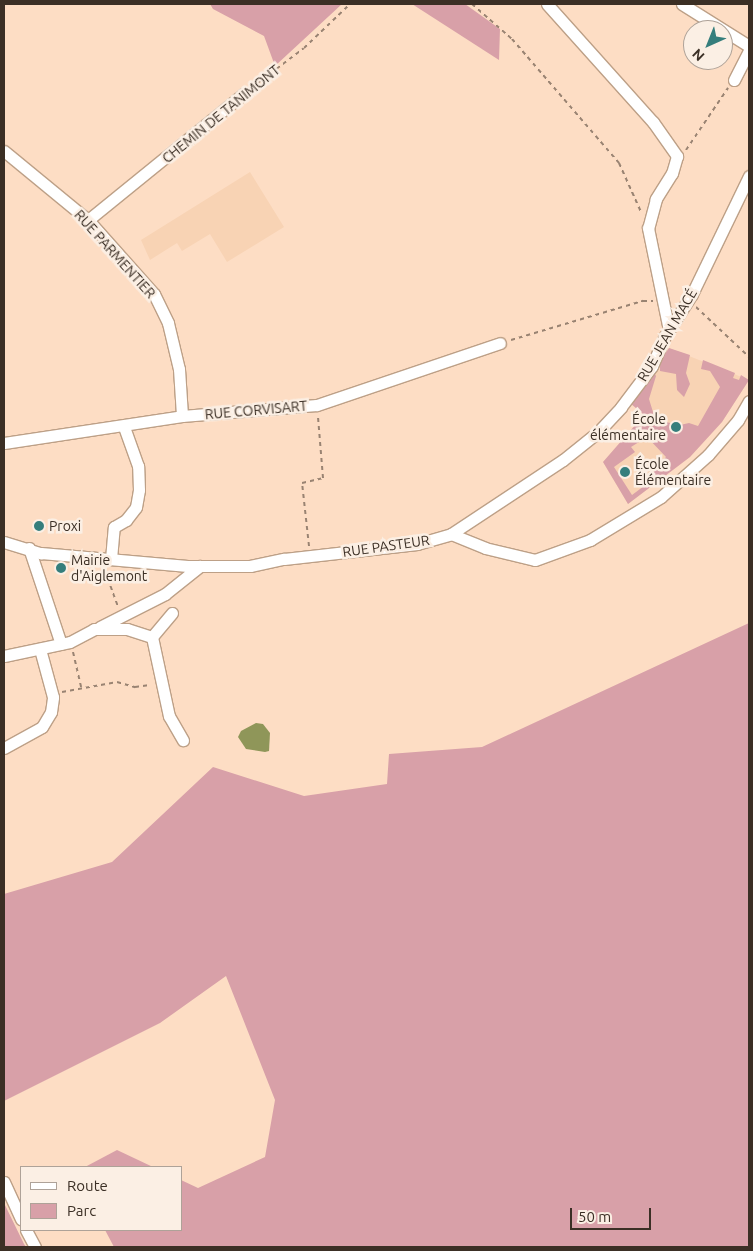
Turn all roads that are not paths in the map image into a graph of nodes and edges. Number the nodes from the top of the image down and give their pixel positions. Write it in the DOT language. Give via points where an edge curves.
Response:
graph roads {
  1 [pos="547,4"];
  2 [pos="682,4"];
  3 [pos="749,48"];
  4 [pos="734,80"];
  5 [pos="243,94"];
  6 [pos="4,151"];
  7 [pos="749,176"];
  8 [pos="88,220"];
  9 [pos="669,330"];
  10 [pos="500,343"];
  11 [pos="749,401"];
  12 [pos="182,416"];
  13 [pos="124,426"];
  14 [pos="4,443"];
  15 [pos="451,534"];
  16 [pos="4,542"];
  17 [pos="29,548"];
  18 [pos="107,559"];
  19 [pos="200,566"];
  20 [pos="172,613"];
  21 [pos="94,628"];
  22 [pos="152,637"];
  23 [pos="66,643"];
  24 [pos="40,649"];
  25 [pos="4,656"];
  26 [pos="183,740"];
  27 [pos="4,748"];
  28 [pos="4,1182"];
  29 [pos="20,1217"];
  30 [pos="26,1231"];
  31 [pos="34,1247"];
  1 -- 9 [label="street" via="653,122 677,156 672,173 656,199 648,228"];
  2 -- 3 [label="street"];
  3 -- 4 [label="street"];
  5 -- 8 [label="street, CHEMIN DE TANIMONT"];
  6 -- 8 [label="street, RUE PARMENTIER"];
  7 -- 9 [label="street, RUE JEAN MACÉ" via="688,300"];
  8 -- 12 [label="street, RUE PARMENTIER" via="154,294 168,323 179,369"];
  9 -- 15 [label="street, RUE JEAN MACÉ" via="652,366 598,432 563,460"];
  10 -- 12 [label="street, RUE CORVISART" via="316,404"];
  11 -- 15 [label="street" via="738,420 708,455 661,497 590,540 535,560 485,548"];
  12 -- 13 [label="street, RUE CORVISART"];
  13 -- 14 [label="street, RUE CORVISART" via="42,435"];
  13 -- 18 [label="street" via="138,466 139,490 136,506 126,520 114,527"];
  15 -- 19 [label="street, RUE PASTEUR" via="417,544 250,566"];
  16 -- 17 [label="street, RUE PASTEUR"];
  17 -- 18 [label="street, RUE PASTEUR"];
  17 -- 23 [label="street"];
  18 -- 19 [label="street, RUE PASTEUR"];
  19 -- 21 [label="street" via="165,594"];
  20 -- 22 [label="street"];
  21 -- 22 [label="street" via="127,629"];
  21 -- 23 [label="street"];
  22 -- 26 [label="street" via="168,716"];
  23 -- 24 [label="street"];
  24 -- 25 [label="street"];
  24 -- 27 [label="street" via="53,697 51,712 42,727"];
  28 -- 29 [label="street"];
  30 -- 31 [label="street"];
}
